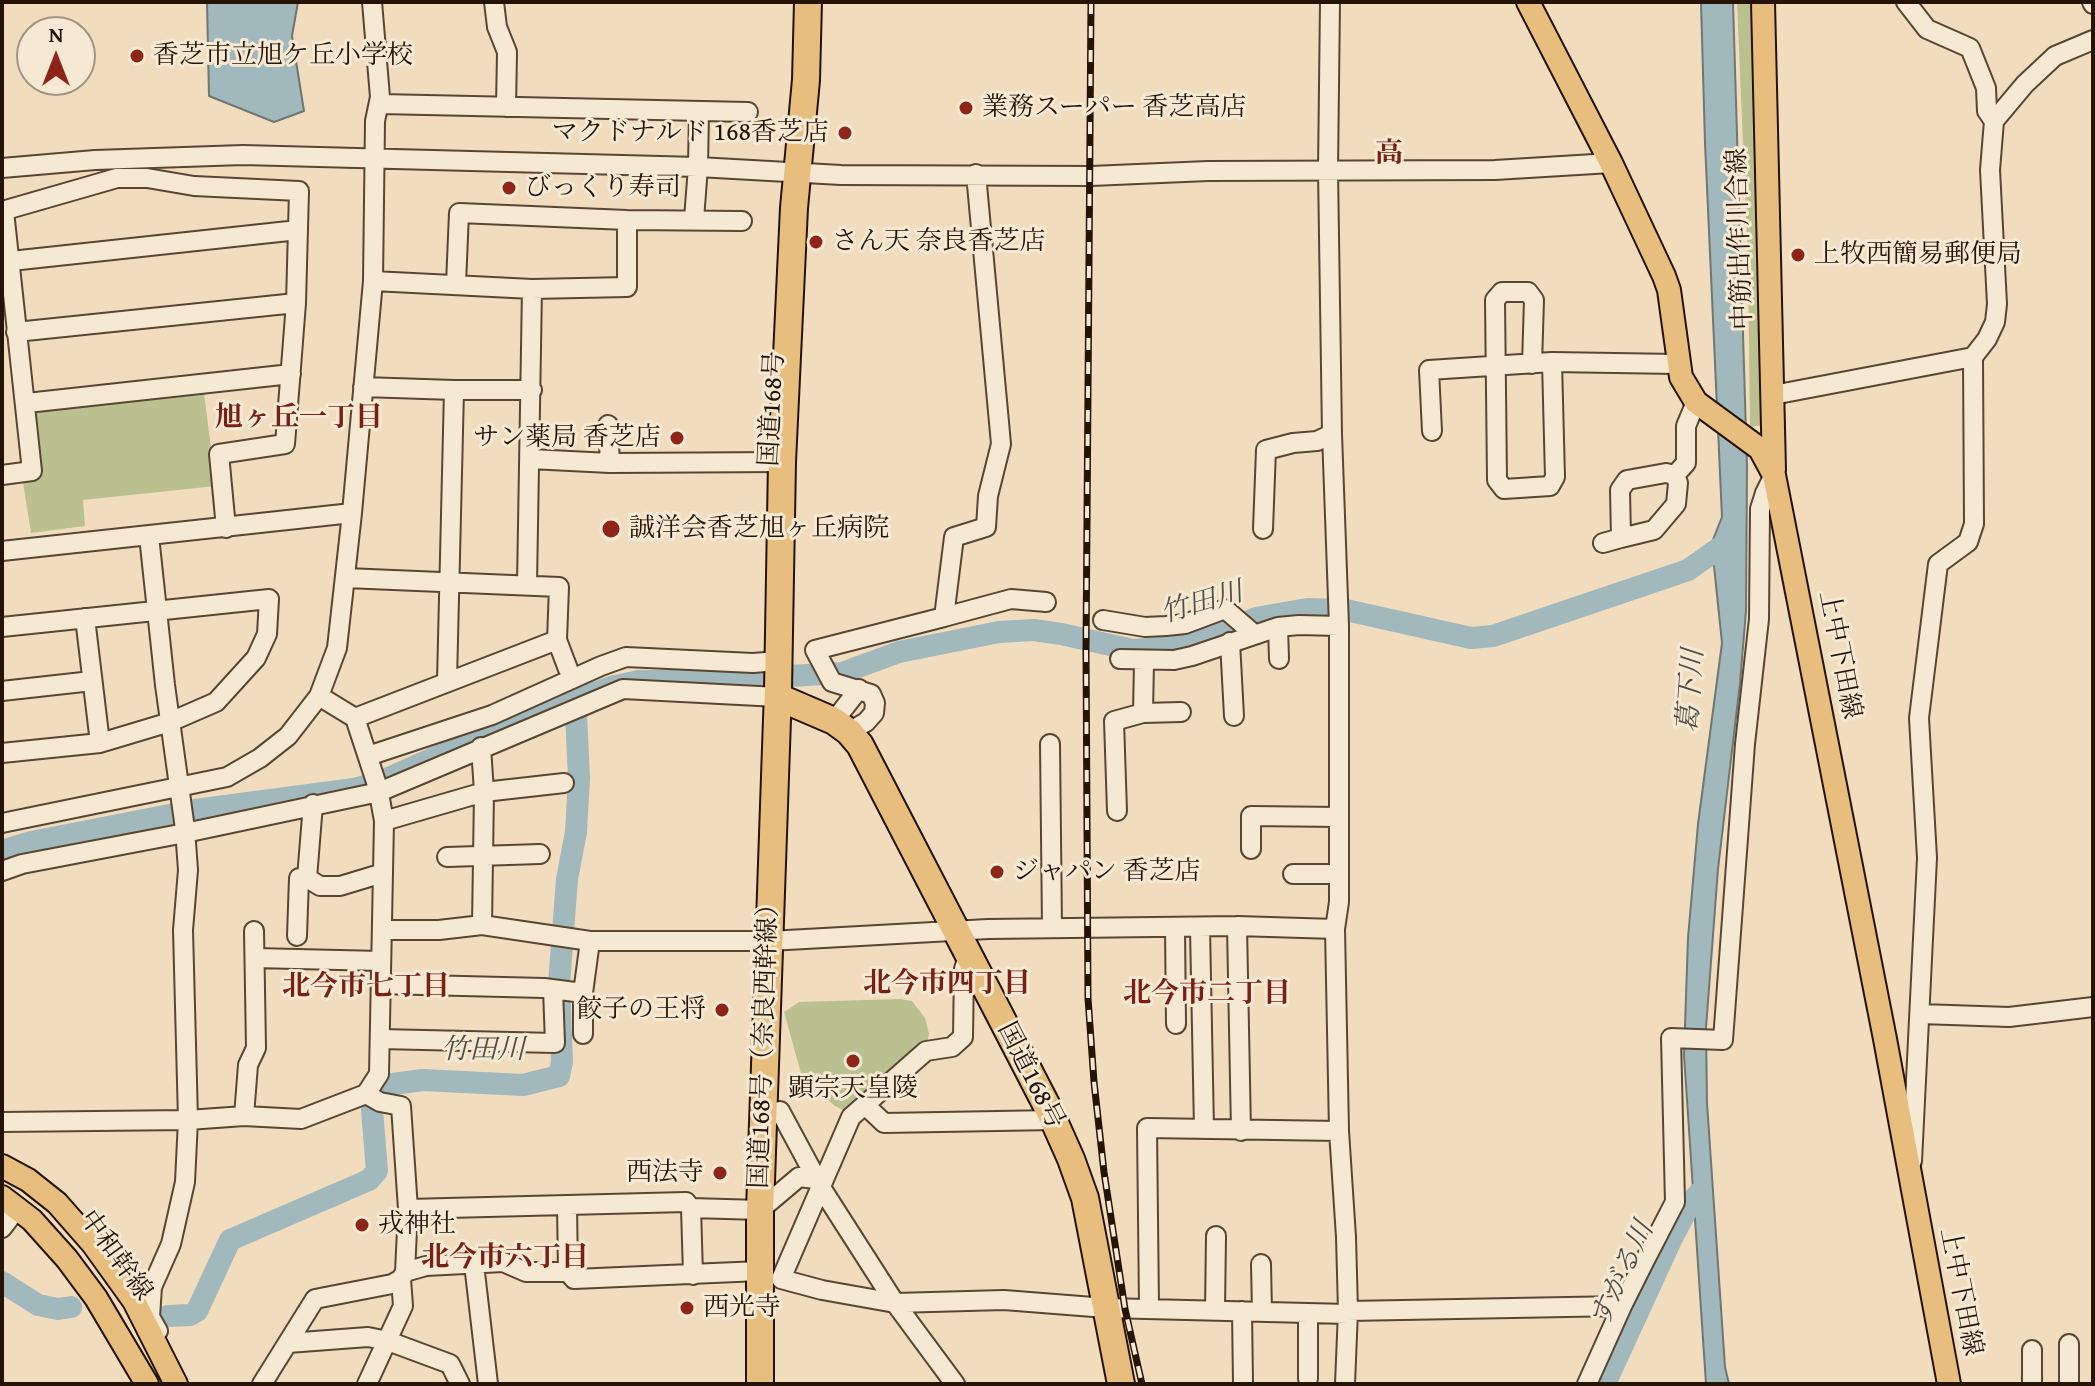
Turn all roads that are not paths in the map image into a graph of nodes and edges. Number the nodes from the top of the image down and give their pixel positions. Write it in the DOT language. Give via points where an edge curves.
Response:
graph roads {
  1 [pos="372,2"];
  2 [pos="494,2"];
  3 [pos="808,2"];
  4 [pos="1330,2"];
  5 [pos="1528,2"];
  6 [pos="1763,2"];
  7 [pos="1906,2"];
  8 [pos="2093,40"];
  9 [pos="380,104"];
  10 [pos="506,107"];
  11 [pos="699,111"];
  12 [pos="748,112"];
  13 [pos="1994,121"];
  14 [pos="375,158"];
  15 [pos="1611,163"];
  16 [pos="698,167"];
  17 [pos="2,168"];
  18 [pos="1328,170"];
  19 [pos="797,171"];
  20 [pos="976,174"];
  21 [pos="3,211"];
  22 [pos="694,219"];
  23 [pos="627,220"];
  24 [pos="742,221"];
  25 [pos="298,230"];
  26 [pos="11,261"];
  27 [pos="373,281"];
  28 [pos="456,284"];
  29 [pos="532,289"];
  30 [pos="296,303"];
  31 [pos="16,332"];
  32 [pos="1973,357"];
  33 [pos="1552,362"];
  34 [pos="1532,364"];
  35 [pos="1677,364"];
  36 [pos="1496,365"];
  37 [pos="291,374"];
  38 [pos="363,387"];
  39 [pos="454,390"];
  40 [pos="532,390"];
  41 [pos="1773,395"];
  42 [pos="27,403"];
  43 [pos="1704,409"];
  44 [pos="608,425"];
  45 [pos="1432,431"];
  46 [pos="1332,434"];
  47 [pos="530,459"];
  48 [pos="776,462"];
  49 [pos="610,463"];
  50 [pos="2,475"];
  51 [pos="1675,475"];
  52 [pos="1774,475"];
  53 [pos="352,513"];
  54 [pos="226,528"];
  55 [pos="1263,529"];
  56 [pos="149,536"];
  57 [pos="2,551"];
  58 [pos="346,578"];
  59 [pos="449,584"];
  60 [pos="527,584"];
  61 [pos="1046,602"];
  62 [pos="156,611"];
  63 [pos="944,617"];
  64 [pos="85,618"];
  65 [pos="1103,620"];
  66 [pos="1339,624"];
  67 [pos="2,627"];
  68 [pos="1278,627"];
  69 [pos="1252,632"];
  70 [pos="557,640"];
  71 [pos="1230,642"];
  72 [pos="778,656"];
  73 [pos="1120,659"];
  74 [pos="1279,659"];
  75 [pos="1144,662"];
  76 [pos="568,669"];
  77 [pos="92,681"];
  78 [pos="447,681"];
  79 [pos="859,689"];
  80 [pos="2,691"];
  81 [pos="778,694"];
  82 [pos="319,696"];
  83 [pos="1181,712"];
  84 [pos="1143,713"];
  85 [pos="1234,716"];
  86 [pos="355,718"];
  87 [pos="170,722"];
  88 [pos="842,726"];
  89 [pos="100,743"];
  90 [pos="1050,744"];
  91 [pos="481,747"];
  92 [pos="2,753"];
  93 [pos="368,760"];
  94 [pos="564,783"];
  95 [pos="379,790"];
  96 [pos="484,792"];
  97 [pos="180,795"];
  98 [pos="313,804"];
  99 [pos="1117,811"];
  100 [pos="1339,817"];
  101 [pos="384,821"];
  102 [pos="2,823"];
  103 [pos="185,831"];
  104 [pos="1251,849"];
  105 [pos="540,854"];
  106 [pos="484,855"];
  107 [pos="447,857"];
  108 [pos="2,871"];
  109 [pos="383,873"];
  110 [pos="1293,874"];
  111 [pos="1339,874"];
  112 [pos="307,878"];
  113 [pos="482,925"];
  114 [pos="1237,926"];
  115 [pos="1052,928"];
  116 [pos="1200,928"];
  117 [pos="1175,929"];
  118 [pos="1335,929"];
  119 [pos="382,930"];
  120 [pos="254,931"];
  121 [pos="956,932"];
  122 [pos="297,936"];
  123 [pos="590,941"];
  124 [pos="769,941"];
  125 [pos="968,956"];
  126 [pos="255,958"];
  127 [pos="381,961"];
  128 [pos="381,984"];
  129 [pos="553,989"];
  130 [pos="583,993"];
  131 [pos="2093,1007"];
  132 [pos="1921,1014"];
  133 [pos="1176,1024"];
  134 [pos="583,1034"];
  135 [pos="380,1039"];
  136 [pos="366,1094"];
  137 [pos="865,1105"];
  138 [pos="780,1111"];
  139 [pos="244,1116"];
  140 [pos="188,1120"];
  141 [pos="1054,1120"];
  142 [pos="2,1122"];
  143 [pos="1204,1129"];
  144 [pos="1241,1131"];
  145 [pos="1339,1131"];
  146 [pos="2,1166"];
  147 [pos="2,1176"];
  148 [pos="1910,1178"];
  149 [pos="818,1184"];
  150 [pos="567,1206"];
  151 [pos="18,1208"];
  152 [pos="691,1208"];
  153 [pos="408,1209"];
  154 [pos="760,1210"];
  155 [pos="2,1228"];
  156 [pos="1216,1236"];
  157 [pos="474,1264"];
  158 [pos="1261,1264"];
  159 [pos="760,1271"];
  160 [pos="568,1272"];
  161 [pos="403,1275"];
  162 [pos="693,1275"];
  163 [pos="143,1294"];
  164 [pos="895,1303"];
  165 [pos="1622,1306"];
  166 [pos="1149,1307"];
  167 [pos="1106,1308"];
  168 [pos="1215,1310"];
  169 [pos="1242,1311"];
  170 [pos="1262,1312"];
  171 [pos="1348,1312"];
  172 [pos="1308,1313"];
  173 [pos="388,1341"];
  174 [pos="288,1343"];
  175 [pos="2069,1344"];
  176 [pos="2032,1350"];
  177 [pos="1308,1379"];
  178 [pos="1243,1383"];
  179 [pos="134,1384"];
  180 [pos="147,1384"];
  181 [pos="164,1384"];
  182 [pos="176,1384"];
  183 [pos="188,1384"];
  184 [pos="262,1384"];
  185 [pos="367,1384"];
  186 [pos="460,1384"];
  187 [pos="488,1384"];
  188 [pos="760,1384"];
  189 [pos="955,1384"];
  190 [pos="1121,1384"];
  191 [pos="1345,1384"];
  192 [pos="1587,1384"];
  193 [pos="1949,1384"];
  194 [pos="2032,1384"];
  195 [pos="2069,1384"];
  1 -- 9 [label="street"];
  2 -- 10 [label="street" via="507,52"];
  3 -- 19 [label="highway, 国道168号"];
  4 -- 18 [label="street"];
  5 -- 15 [label="main road, 上中下田線"];
  6 -- 41 [label="main road, 中筋出作川合線"];
  7 -- 13 [label="street" via="1927,29 1970,48"];
  8 -- 13 [label="street" via="2055,56"];
  9 -- 10 [label="street"];
  9 -- 14 [label="street"];
  10 -- 11 [label="street"];
  11 -- 12 [label="street"];
  11 -- 16 [label="street"];
  13 -- 32 [label="street" via="1990,170 1997,304 1995,322"];
  14 -- 16 [label="street"];
  14 -- 17 [label="street" via="172,156"];
  14 -- 27 [label="street"];
  15 -- 18 [label="street" via="1495,170"];
  15 -- 35 [label="main road, 上中下田線" via="1664,276"];
  16 -- 19 [label="street"];
  16 -- 22 [label="street"];
  18 -- 20 [label="street"];
  18 -- 46 [label="street"];
  19 -- 20 [label="street"];
  19 -- 48 [label="highway, 国道168号" via="782,195"];
  20 -- 63 [label="street" via="1001,444 986,527 954,537"];
  21 -- 25 [label="street" via="117,178 147,178 299,191"];
  21 -- 26 [label="street"];
  22 -- 23 [label="street"];
  22 -- 24 [label="street"];
  23 -- 28 [label="street" via="459,213"];
  23 -- 29 [label="street" via="627,287"];
  25 -- 26 [label="street"];
  25 -- 30 [label="street"];
  26 -- 31 [label="street"];
  27 -- 28 [label="street"];
  27 -- 38 [label="street"];
  28 -- 29 [label="street"];
  29 -- 40 [label="street"];
  30 -- 31 [label="street"];
  30 -- 37 [label="street"];
  31 -- 42 [label="street"];
  32 -- 41 [label="street"];
  32 -- 132 [label="street" via="1974,524 1968,542 1938,564 1919,718 1927,858"];
  33 -- 34 [label="street"];
  33 -- 35 [label="street"];
  33 -- 36 [label="street" via="1555,477 1550,486 1504,489 1497,480"];
  34 -- 36 [label="street"];
  34 -- 36 [label="street" via="1534,300 1528,292 1502,292 1495,300"];
  35 -- 43 [label="main road, 上中下田線"];
  36 -- 45 [label="street" via="1429,370"];
  37 -- 42 [label="street"];
  37 -- 54 [label="street" via="285,444 219,454"];
  38 -- 39 [label="street"];
  38 -- 53 [label="street"];
  39 -- 40 [label="street"];
  39 -- 59 [label="street"];
  40 -- 47 [label="street"];
  41 -- 52 [label="main road, 中筋出作川合線"];
  42 -- 50 [label="street" via="32,471"];
  43 -- 51 [label="street" via="1686,426 1686,463"];
  43 -- 52 [label="main road, 上中下田線" via="1755,444"];
  44 -- 49 [label="street"];
  46 -- 55 [label="street" via="1266,450"];
  46 -- 66 [label="street"];
  47 -- 49 [label="street"];
  47 -- 60 [label="street"];
  48 -- 49 [label="street"];
  48 -- 72 [label="highway, 国道168号" via="769,503"];
  51 -- 51 [label="street" via="1676,504 1654,530 1612,540 1620,490 1627,480"];
  52 -- 148 [label="main road, 上中下田線"];
  52 -- 165 [label="street" via="1760,509 1759,619 1723,1040 1671,1038 1675,1202"];
  53 -- 54 [label="street"];
  53 -- 58 [label="street"];
  54 -- 56 [label="street"];
  56 -- 57 [label="street"];
  56 -- 62 [label="street"];
  58 -- 59 [label="street"];
  58 -- 82 [label="street" via="337,648"];
  59 -- 60 [label="street"];
  59 -- 78 [label="street"];
  60 -- 70 [label="street" via="559,587"];
  61 -- 63 [label="street" via="1011,599"];
  62 -- 64 [label="street"];
  62 -- 87 [label="street"];
  62 -- 87 [label="street" via="269,599 267,634 256,658 216,702"];
  63 -- 79 [label="street" via="815,650 832,682"];
  64 -- 67 [label="street"];
  64 -- 77 [label="street"];
  65 -- 69 [label="street" via="1166,626 1225,609"];
  66 -- 68 [label="street"];
  66 -- 100 [label="street"];
  68 -- 69 [label="street"];
  68 -- 74 [label="street"];
  69 -- 71 [label="street"];
  70 -- 76 [label="street"];
  70 -- 78 [label="street"];
  71 -- 75 [label="street" via="1192,656"];
  71 -- 85 [label="street"];
  72 -- 81 [label="highway, 国道168号"];
  72 -- 93 [label="street" via="753,663 626,657 492,715"];
  73 -- 75 [label="street"];
  75 -- 84 [label="street"];
  77 -- 80 [label="street"];
  77 -- 89 [label="street"];
  78 -- 86 [label="street"];
  79 -- 88 [label="street"];
  79 -- 88 [label="street" via="871,694 874,713 866,722"];
  81 -- 88 [label="highway"];
  81 -- 91 [label="street" via="623,689"];
  81 -- 124 [label="highway, 国道168号（奈良西幹線）"];
  82 -- 86 [label="street"];
  82 -- 97 [label="street" via="288,736 260,758"];
  83 -- 84 [label="street"];
  84 -- 99 [label="street" via="1114,721"];
  86 -- 93 [label="street"];
  87 -- 89 [label="street"];
  87 -- 97 [label="street"];
  88 -- 121 [label="highway, 国道168号" via="860,745"];
  89 -- 92 [label="street"];
  90 -- 115 [label="street"];
  91 -- 95 [label="street"];
  91 -- 96 [label="street"];
  93 -- 95 [label="street"];
  94 -- 96 [label="street"];
  95 -- 98 [label="street"];
  95 -- 101 [label="street"];
  96 -- 101 [label="street"];
  96 -- 106 [label="street"];
  97 -- 102 [label="street"];
  97 -- 103 [label="street"];
  98 -- 103 [label="street"];
  98 -- 112 [label="street"];
  100 -- 104 [label="street" via="1251,816"];
  100 -- 111 [label="street"];
  101 -- 109 [label="street"];
  103 -- 108 [label="street"];
  103 -- 140 [label="street"];
  105 -- 106 [label="street"];
  106 -- 107 [label="street"];
  106 -- 113 [label="street"];
  109 -- 112 [label="street" via="340,886 320,886"];
  109 -- 119 [label="street"];
  110 -- 111 [label="street"];
  111 -- 118 [label="street"];
  112 -- 122 [label="street" via="299,878"];
  113 -- 119 [label="street"];
  113 -- 123 [label="street"];
  114 -- 116 [label="street"];
  114 -- 118 [label="street"];
  114 -- 144 [label="street"];
  115 -- 117 [label="street"];
  115 -- 121 [label="street"];
  116 -- 117 [label="street"];
  116 -- 143 [label="street"];
  117 -- 133 [label="street"];
  118 -- 145 [label="street"];
  119 -- 127 [label="street"];
  120 -- 126 [label="street"];
  121 -- 124 [label="street"];
  121 -- 125 [label="highway, 国道168号"];
  123 -- 124 [label="street"];
  123 -- 130 [label="street"];
  124 -- 154 [label="highway, 国道168号（奈良西幹線）"];
  125 -- 137 [label="street" via="963,1037 952,1047 926,1051"];
  125 -- 141 [label="highway, 国道168号"];
  126 -- 127 [label="street"];
  126 -- 139 [label="street" via="256,1048 248,1065"];
  127 -- 128 [label="street"];
  128 -- 129 [label="street"];
  128 -- 135 [label="street"];
  129 -- 130 [label="street"];
  129 -- 135 [label="street" via="555,1043"];
  130 -- 134 [label="street"];
  131 -- 132 [label="street" via="2009,1017"];
  132 -- 148 [label="street"];
  135 -- 136 [label="street" via="379,1074"];
  136 -- 139 [label="street" via="301,1119"];
  136 -- 153 [label="street" via="401,1106"];
  137 -- 141 [label="street" via="884,1123"];
  137 -- 149 [label="street" via="851,1117"];
  138 -- 149 [label="street"];
  139 -- 140 [label="street"];
  140 -- 142 [label="street"];
  140 -- 163 [label="street" via="185,1182 171,1244"];
  141 -- 167 [label="highway, 国道168号" via="1085,1198"];
  143 -- 144 [label="street"];
  143 -- 166 [label="street" via="1147,1128"];
  144 -- 145 [label="street"];
  145 -- 171 [label="street"];
  146 -- 163 [label="main road" via="57,1203"];
  147 -- 181 [label="main road, 中和幹線" via="79,1245 110,1288"];
  148 -- 193 [label="main road, 上中下田線"];
  149 -- 154 [label="street" via="799,1177"];
  149 -- 164 [label="street"];
  149 -- 164 [label="street" via="781,1279"];
  150 -- 152 [label="street" via="686,1202"];
  150 -- 153 [label="street"];
  150 -- 160 [label="street"];
  151 -- 155 [label="street"];
  151 -- 179 [label="main road" via="76,1283"];
  151 -- 180 [label="main road, 中和幹線" via="96,1298"];
  152 -- 154 [label="street"];
  152 -- 162 [label="street"];
  153 -- 161 [label="street"];
  154 -- 159 [label="highway, 国道168号（奈良西幹線）"];
  156 -- 168 [label="street"];
  157 -- 160 [label="street" via="503,1262 526,1272"];
  157 -- 161 [label="street" via="426,1266"];
  157 -- 187 [label="street"];
  158 -- 170 [label="street"];
  159 -- 162 [label="street"];
  159 -- 188 [label="highway, 国道168号（奈良西幹線）"];
  160 -- 162 [label="street" via="574,1279"];
  161 -- 173 [label="street" via="403,1306"];
  161 -- 174 [label="street" via="376,1288 315,1299"];
  163 -- 182 [label="main road"];
  163 -- 183 [label="street" via="150,1317"];
  164 -- 167 [label="street" via="1004,1300"];
  164 -- 189 [label="street"];
  165 -- 171 [label="street"];
  165 -- 192 [label="street"];
  166 -- 167 [label="street"];
  166 -- 168 [label="street"];
  167 -- 190 [label="highway, 国道168号"];
  168 -- 169 [label="street"];
  169 -- 170 [label="street"];
  169 -- 178 [label="street"];
  170 -- 172 [label="street"];
  171 -- 172 [label="street"];
  171 -- 191 [label="street"];
  172 -- 177 [label="street"];
  173 -- 174 [label="street" via="368,1337"];
  173 -- 185 [label="street"];
  173 -- 186 [label="street" via="450,1364"];
  174 -- 184 [label="street"];
  175 -- 195 [label="street"];
  176 -- 194 [label="street"];
}
